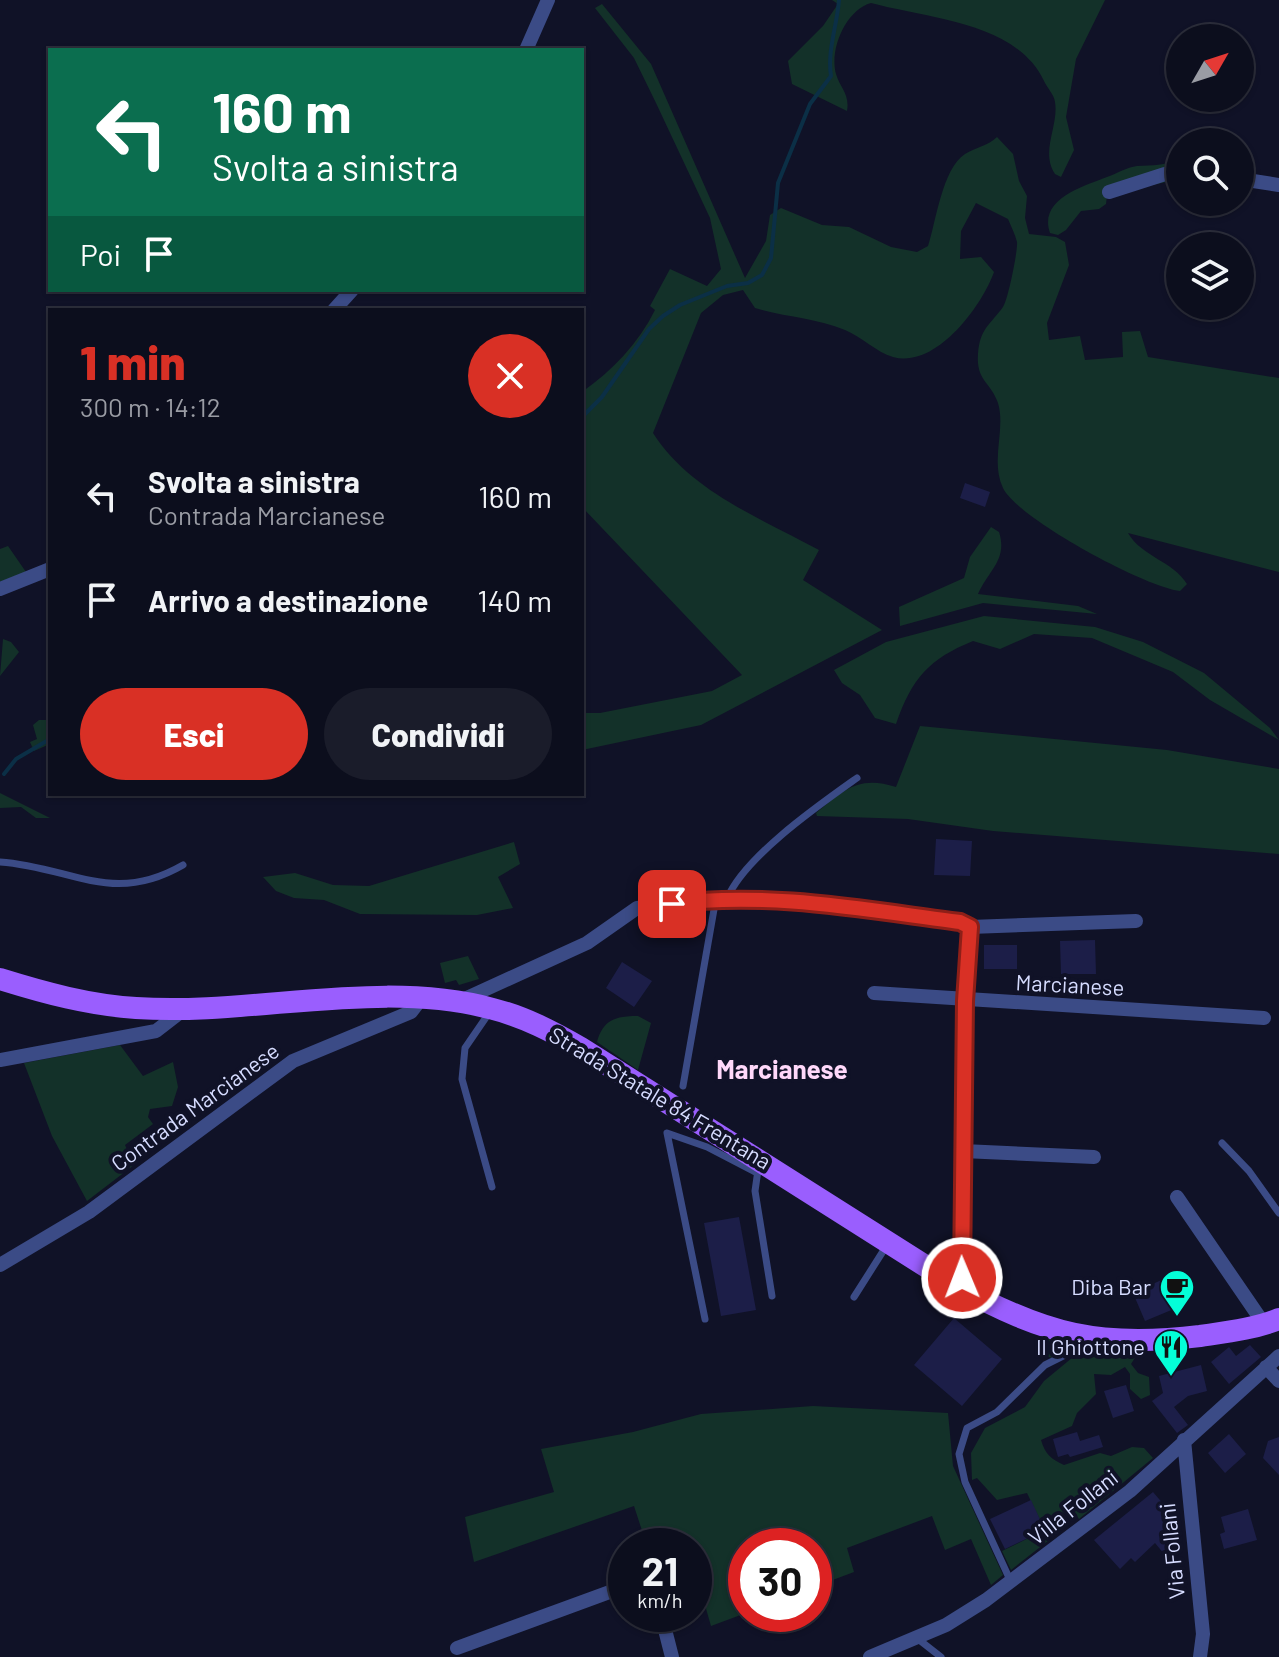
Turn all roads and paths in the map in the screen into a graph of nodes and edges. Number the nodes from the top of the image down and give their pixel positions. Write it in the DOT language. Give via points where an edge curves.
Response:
graph roads {
  1 [pos="548,0"];
  2 [pos="527,48"];
  3 [pos="1166,174"];
  4 [pos="1254,181"];
  5 [pos="1279,185"];
  6 [pos="1109,192"];
  7 [pos="350,292"];
  8 [pos="336,308"];
  9 [pos="48,570"];
  10 [pos="0,589"];
  11 [pos="857,778"];
  12 [pos="0,862"];
  13 [pos="183,865"];
  14 [pos="721,898"];
  15 [pos="1136,921"];
  16 [pos="970,927"];
  17 [pos="0,979"];
  18 [pos="874,993"];
  19 [pos="421,999"];
  20 [pos="965,1001"];
  21 [pos="459,1002"];
  22 [pos="187,1007"];
  23 [pos="491,1008"];
  24 [pos="1264,1018"];
  25 [pos="0,1060"];
  26 [pos="683,1086"];
  27 [pos="1222,1143"];
  28 [pos="963,1151"];
  29 [pos="1094,1157"];
  30 [pos="760,1167"];
  31 [pos="492,1187"];
  32 [pos="1177,1197"];
  33 [pos="1279,1213"];
  34 [pos="888,1243"];
  35 [pos="0,1265"];
  36 [pos="957,1286"];
  37 [pos="772,1296"];
  38 [pos="854,1297"];
  39 [pos="705,1319"];
  40 [pos="1272,1321"];
  41 [pos="1081,1337"];
  42 [pos="1279,1356"];
  43 [pos="1266,1367"];
  44 [pos="1279,1381"];
  45 [pos="1184,1440"];
  46 [pos="1011,1582"];
  47 [pos="608,1593"];
  48 [pos="666,1632"];
  49 [pos="916,1638"];
  50 [pos="457,1648"];
  51 [pos="672,1657"];
  52 [pos="870,1657"];
  53 [pos="941,1657"];
  54 [pos="1200,1657"];
  1 -- 2 [label="street"];
  3 -- 6 [label="street"];
  4 -- 5 [label="street"];
  7 -- 8 [label="street"];
  9 -- 10 [label="street"];
  11 -- 14 [label="lane" via="777,841"];
  12 -- 13 [label="lane" via="114,886 145,883"];
  14 -- 16 [label="street" via="834,906"];
  14 -- 21 [label="street" via="637,908 587,943"];
  14 -- 26 [label="lane"];
  15 -- 16 [label="street"];
  16 -- 20 [label="street"];
  17 -- 22 [label="main road, Strada Statale 84 Frentana" via="106,1005"];
  18 -- 20 [label="street, Marcianese"];
  19 -- 21 [label="main road, Strada Statale 84 Frentana"];
  19 -- 22 [label="main road, Strada Statale 84 Frentana"];
  19 -- 35 [label="street, Contrada Marcianese" via="411,1012 293,1061 89,1212"];
  20 -- 24 [label="street, Marcianese"];
  20 -- 28 [label="street"];
  21 -- 23 [label="main road, Strada Statale 84 Frentana"];
  22 -- 25 [label="street" via="156,1031"];
  23 -- 30 [label="main road, Strada Statale 84 Frentana" via="547,1029"];
  23 -- 31 [label="lane" via="465,1048 462,1079"];
  27 -- 33 [label="lane"];
  28 -- 29 [label="street"];
  28 -- 36 [label="street" via="962,1278"];
  30 -- 34 [label="main road, Strada Statale 84 Frentana"];
  30 -- 37 [label="lane" via="755,1191"];
  30 -- 39 [label="lane" via="667,1133"];
  32 -- 40 [label="street"];
  34 -- 36 [label="main road, Strada Statale 84 Frentana"];
  34 -- 38 [label="lane"];
  36 -- 41 [label="main road, Strada Statale 84 Frentana" via="1007,1314"];
  40 -- 41 [label="main road, Strada Statale 84 Frentana" via="1239,1331 1158,1341"];
  41 -- 46 [label="lane" via="1075,1350 1045,1365 997,1412 967,1428 959,1454 965,1482"];
  42 -- 43 [label="street, Villa Follani"];
  43 -- 44 [label="street"];
  43 -- 45 [label="street, Villa Follani"];
  45 -- 46 [label="street, Villa Follani" via="1130,1491"];
  45 -- 54 [label="street, Via Follani" via="1203,1634"];
  46 -- 49 [label="street, Villa Follani" via="946,1625"];
  47 -- 50 [label="street"];
  48 -- 51 [label="street"];
  49 -- 52 [label="street, Villa Follani"];
  49 -- 53 [label="lane"];
}
